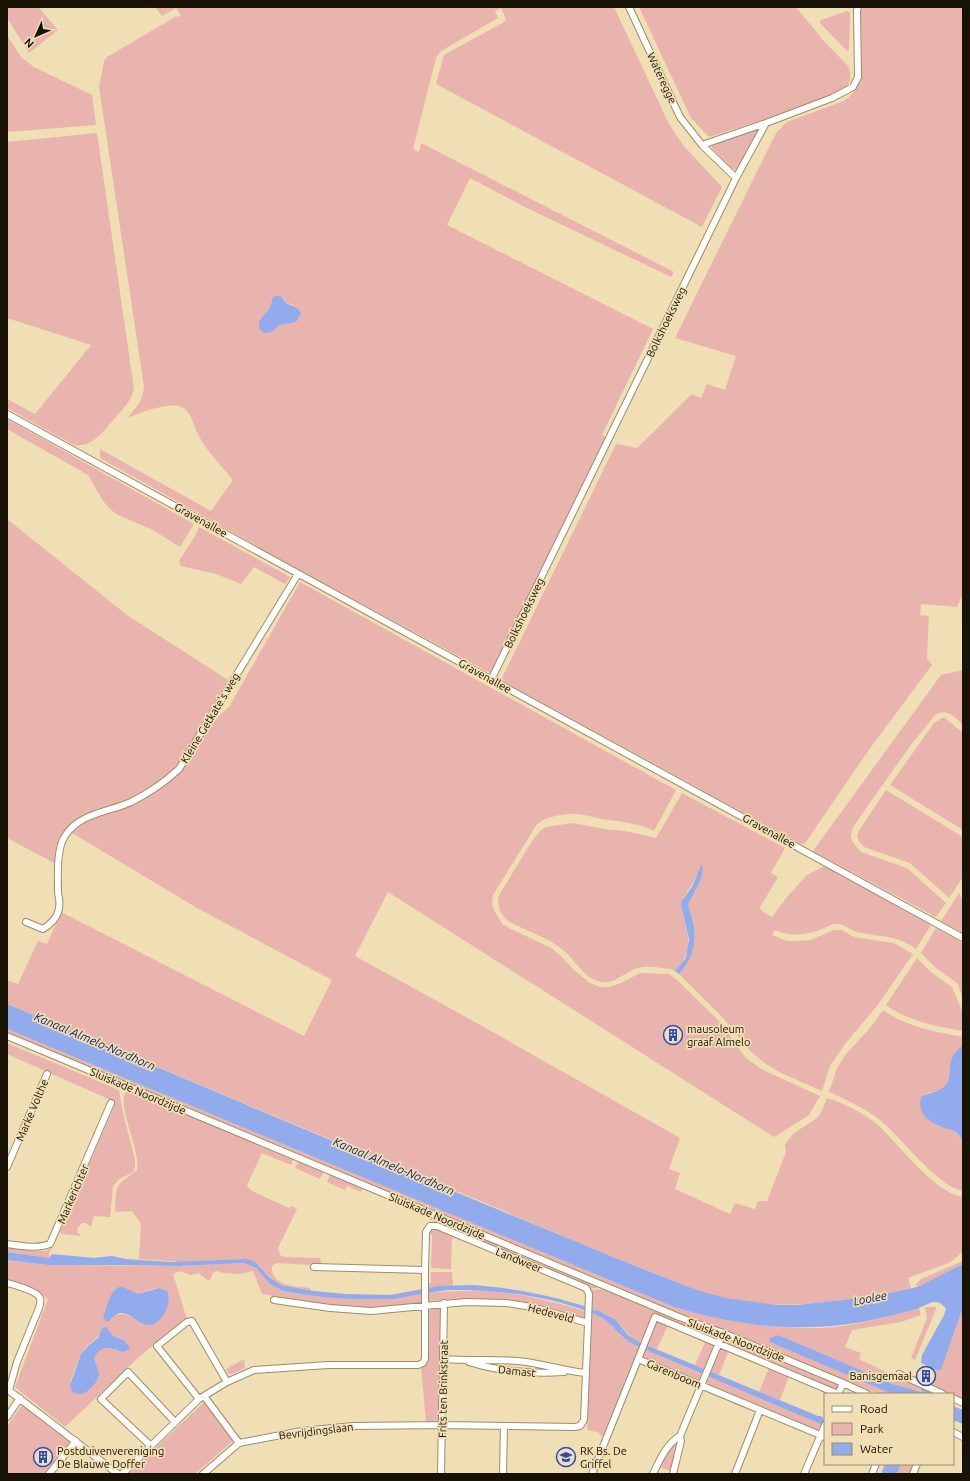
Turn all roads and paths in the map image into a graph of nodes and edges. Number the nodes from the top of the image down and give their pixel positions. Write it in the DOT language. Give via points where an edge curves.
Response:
graph roads {
  1 [pos="629,7"];
  2 [pos="858,7"];
  3 [pos="766,123"];
  4 [pos="702,145"];
  5 [pos="736,178"];
  6 [pos="7,414"];
  7 [pos="298,574"];
  8 [pos="492,680"];
  9 [pos="26,922"];
  10 [pos="963,938"];
  11 [pos="7,1036"];
  12 [pos="48,1074"];
  13 [pos="111,1103"];
  14 [pos="7,1168"];
  15 [pos="7,1244"];
  16 [pos="314,1267"];
  17 [pos="425,1270"];
  18 [pos="7,1283"];
  19 [pos="274,1300"];
  20 [pos="444,1303"];
  21 [pos="425,1305"];
  22 [pos="659,1309"];
  23 [pos="655,1317"];
  24 [pos="588,1323"];
  25 [pos="723,1333"];
  26 [pos="718,1344"];
  27 [pos="639,1356"];
  28 [pos="444,1360"];
  29 [pos="465,1361"];
  30 [pos="570,1372"];
  31 [pos="586,1373"];
  32 [pos="899,1374"];
  33 [pos="227,1382"];
  34 [pos="703,1383"];
  35 [pos="843,1383"];
  36 [pos="8,1389"];
  37 [pos="836,1393"];
  38 [pos="838,1393"];
  39 [pos="865,1393"];
  40 [pos="941,1393"];
  41 [pos="202,1397"];
  42 [pos="20,1398"];
  43 [pos="954,1398"];
  44 [pos="963,1403"];
  45 [pos="760,1410"];
  46 [pos="7,1417"];
  47 [pos="176,1422"];
  48 [pos="442,1425"];
  49 [pos="504,1426"];
  50 [pos="823,1432"];
  51 [pos="954,1432"];
  52 [pos="680,1436"];
  53 [pos="963,1437"];
  54 [pos="76,1441"];
  55 [pos="239,1443"];
  56 [pos="151,1446"];
  57 [pos="49,1474"];
  58 [pos="118,1474"];
  59 [pos="122,1474"];
  60 [pos="203,1474"];
  61 [pos="441,1474"];
  62 [pos="503,1474"];
  63 [pos="592,1474"];
  64 [pos="653,1474"];
  65 [pos="673,1474"];
  66 [pos="735,1474"];
  67 [pos="804,1474"];
  1 -- 4 [label="street, Wateregge" via="680,117"];
  2 -- 3 [label="street" via="858,77 853,88"];
  3 -- 4 [label="street"];
  3 -- 5 [label="street, Bolkshoeksweg"];
  4 -- 5 [label="street, Wateregge"];
  5 -- 8 [label="street, Bolkshoeksweg"];
  6 -- 7 [label="street, Gravenallee"];
  7 -- 8 [label="street, Gravenallee"];
  7 -- 9 [label="street, Kleine Getkate's weg" via="179,769 150,792 131,802 86,817 72,827 64,836 60,848 60,908 51,923 43,929"];
  8 -- 10 [label="street, Gravenallee"];
  11 -- 22 [label="street, Sluiskade Noordzijde"];
  12 -- 14 [label="street, Marke Volthe"];
  13 -- 15 [label="street, Markerichter" via="50,1244"];
  16 -- 17 [label="street"];
  17 -- 21 [label="street, Frits ten Brinkstraat"];
  17 -- 24 [label="street, Landweer" via="426,1232 430,1226 437,1226 584,1287 588,1291"];
  18 -- 36 [label="street" via="34,1293 41,1300"];
  19 -- 21 [label="street, Hedeveld" via="372,1311"];
  20 -- 21 [label="street, Hedeveld"];
  20 -- 24 [label="street, Hedeveld" via="506,1303 532,1307"];
  20 -- 28 [label="street, Frits ten Brinkstraat"];
  21 -- 33 [label="street, Frits ten Brinkstraat" via="424,1359 423,1363 418,1365 328,1365 254,1370"];
  22 -- 23 [label="street"];
  22 -- 25 [label="street, Sluiskade Noordzijde"];
  23 -- 26 [label="street"];
  23 -- 27 [label="street"];
  24 -- 31 [label="street, Hedeveld"];
  25 -- 26 [label="street"];
  25 -- 35 [label="street, Sluiskade Noordzijde"];
  26 -- 34 [label="street"];
  26 -- 37 [label="street"];
  27 -- 34 [label="street, Garenboom"];
  27 -- 63 [label="street, Garenboom"];
  28 -- 29 [label="street, Damast"];
  28 -- 48 [label="street, Frits ten Brinkstraat"];
  29 -- 30 [label="street, Damast" via="520,1361"];
  29 -- 30 [label="street, Damast" via="484,1367 518,1372"];
  30 -- 31 [label="street, Damast"];
  31 -- 49 [label="street, Hedeveld" via="584,1420 580,1426"];
  32 -- 40 [label="street"];
  33 -- 41 [label="street"];
  33 -- 41 [label="street" via="193,1323 189,1321 157,1346"];
  34 -- 45 [label="street, Garenboom"];
  34 -- 52 [label="street"];
  35 -- 38 [label="street"];
  35 -- 39 [label="street, Sluiskade Noordzijde"];
  36 -- 42 [label="street"];
  41 -- 47 [label="street"];
  41 -- 55 [label="street"];
  42 -- 46 [label="street"];
  42 -- 54 [label="street"];
  43 -- 44 [label="street"];
  45 -- 50 [label="street, Garenboom"];
  45 -- 66 [label="street"];
  47 -- 56 [label="street"];
  47 -- 56 [label="street" via="128,1372 101,1398"];
  48 -- 49 [label="street, Hedeveld"];
  48 -- 55 [label="street, Bevrijdingslaan" via="353,1426 302,1431"];
  48 -- 61 [label="street, Frits ten Brinkstraat"];
  49 -- 62 [label="street"];
  50 -- 67 [label="street"];
  51 -- 53 [label="street"];
  52 -- 64 [label="street" via="674,1439"];
  52 -- 65 [label="street"];
  54 -- 57 [label="street"];
  54 -- 58 [label="street"];
  55 -- 60 [label="street, Bevrijdingslaan"];
  56 -- 59 [label="street"];
}
